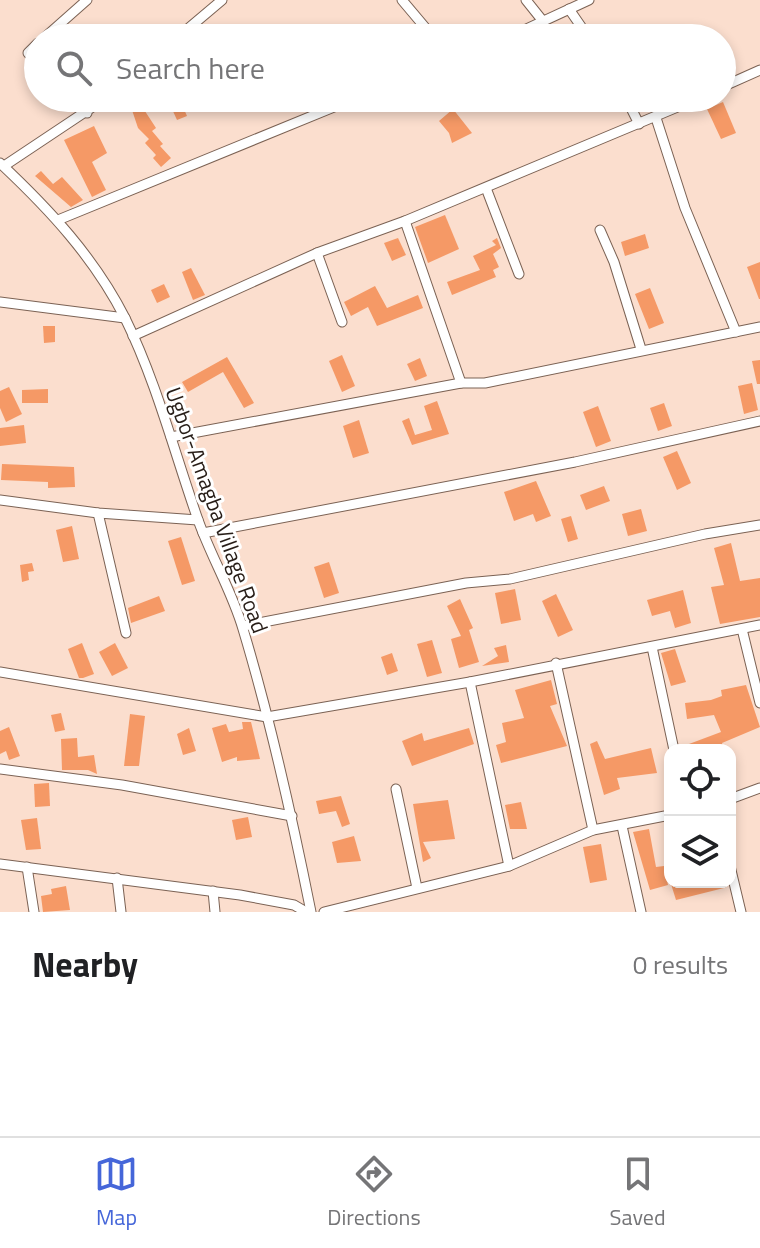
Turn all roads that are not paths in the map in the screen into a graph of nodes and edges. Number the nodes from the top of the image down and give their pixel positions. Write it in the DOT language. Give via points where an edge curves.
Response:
graph roads {
  1 [pos="87,0"];
  2 [pos="222,0"];
  3 [pos="402,0"];
  4 [pos="526,0"];
  5 [pos="589,0"];
  6 [pos="569,9"];
  7 [pos="542,20"];
  8 [pos="60,24"];
  9 [pos="194,24"];
  10 [pos="422,24"];
  11 [pos="534,24"];
  12 [pos="579,24"];
  13 [pos="760,70"];
  14 [pos="736,81"];
  15 [pos="322,112"];
  16 [pos="633,112"];
  17 [pos="669,112"];
  18 [pos="87,113"];
  19 [pos="656,118"];
  20 [pos="639,124"];
  21 [pos="2,165"];
  22 [pos="486,188"];
  23 [pos="58,220"];
  24 [pos="405,221"];
  25 [pos="600,230"];
  26 [pos="317,253"];
  27 [pos="519,274"];
  28 [pos="0,302"];
  29 [pos="125,318"];
  30 [pos="342,322"];
  31 [pos="760,327"];
  32 [pos="736,332"];
  33 [pos="133,336"];
  34 [pos="641,349"];
  35 [pos="461,383"];
  36 [pos="760,421"];
  37 [pos="171,437"];
  38 [pos="0,500"];
  39 [pos="98,513"];
  40 [pos="198,520"];
  41 [pos="760,525"];
  42 [pos="203,533"];
  43 [pos="760,625"];
  44 [pos="243,626"];
  45 [pos="742,629"];
  46 [pos="126,633"];
  47 [pos="652,647"];
  48 [pos="556,663"];
  49 [pos="0,672"];
  50 [pos="470,682"];
  51 [pos="760,703"];
  52 [pos="267,717"];
  53 [pos="673,744"];
  54 [pos="0,769"];
  55 [pos="760,788"];
  56 [pos="396,789"];
  57 [pos="736,797"];
  58 [pos="292,816"];
  59 [pos="666,816"];
  60 [pos="622,826"];
  61 [pos="593,830"];
  62 [pos="0,864"];
  63 [pos="509,866"];
  64 [pos="27,867"];
  65 [pos="117,878"];
  66 [pos="417,888"];
  67 [pos="735,888"];
  68 [pos="213,891"];
  69 [pos="34,912"];
  70 [pos="121,912"];
  71 [pos="215,912"];
  72 [pos="308,912"];
  73 [pos="324,912"];
  74 [pos="641,912"];
  75 [pos="741,912"];
  1 -- 8 [label="street"];
  2 -- 9 [label="street"];
  3 -- 10 [label="street"];
  4 -- 7 [label="street"];
  5 -- 6 [label="street"];
  6 -- 7 [label="street"];
  6 -- 12 [label="street"];
  7 -- 11 [label="street"];
  13 -- 14 [label="street"];
  15 -- 23 [label="street"];
  16 -- 20 [label="street"];
  17 -- 19 [label="street"];
  18 -- 21 [label="street"];
  19 -- 20 [label="street"];
  19 -- 32 [label="street" via="685,208"];
  20 -- 22 [label="street"];
  21 -- 23 [label="street, Ugbor-Amagba Village Road"];
  22 -- 24 [label="street"];
  22 -- 27 [label="street"];
  23 -- 29 [label="street, Ugbor-Amagba Village Road"];
  24 -- 26 [label="street"];
  24 -- 35 [label="street"];
  25 -- 34 [label="street"];
  26 -- 30 [label="street"];
  26 -- 33 [label="street"];
  28 -- 29 [label="street"];
  29 -- 33 [label="street, Ugbor-Amagba Village Road"];
  31 -- 32 [label="street"];
  32 -- 34 [label="street"];
  33 -- 37 [label="street, Ugbor-Amagba Village Road"];
  34 -- 35 [label="street" via="485,383"];
  35 -- 37 [label="street"];
  36 -- 42 [label="street"];
  37 -- 40 [label="street, Ugbor-Amagba Village Road"];
  38 -- 39 [label="street"];
  39 -- 40 [label="street"];
  39 -- 46 [label="street"];
  40 -- 42 [label="street, Ugbor-Amagba Village Road"];
  41 -- 44 [label="street" via="510,579"];
  42 -- 44 [label="street, Ugbor-Amagba Village Road"];
  43 -- 45 [label="street"];
  44 -- 52 [label="street, Ugbor-Amagba Village Road"];
  45 -- 47 [label="street"];
  45 -- 51 [label="street"];
  47 -- 48 [label="street"];
  47 -- 53 [label="street"];
  48 -- 50 [label="street"];
  48 -- 61 [label="street"];
  49 -- 52 [label="street"];
  50 -- 52 [label="street"];
  50 -- 63 [label="street"];
  52 -- 58 [label="street, Ugbor-Amagba Village Road"];
  54 -- 58 [label="street"];
  55 -- 57 [label="street"];
  56 -- 66 [label="street"];
  58 -- 72 [label="street, Ugbor-Amagba Village Road"];
  59 -- 60 [label="street"];
  60 -- 61 [label="street"];
  60 -- 74 [label="street"];
  61 -- 63 [label="street"];
  62 -- 64 [label="street"];
  63 -- 66 [label="street"];
  64 -- 65 [label="street"];
  64 -- 69 [label="street"];
  65 -- 68 [label="street"];
  65 -- 70 [label="street"];
  66 -- 73 [label="street"];
  67 -- 75 [label="street"];
  68 -- 71 [label="street"];
  68 -- 72 [label="street"];
}
